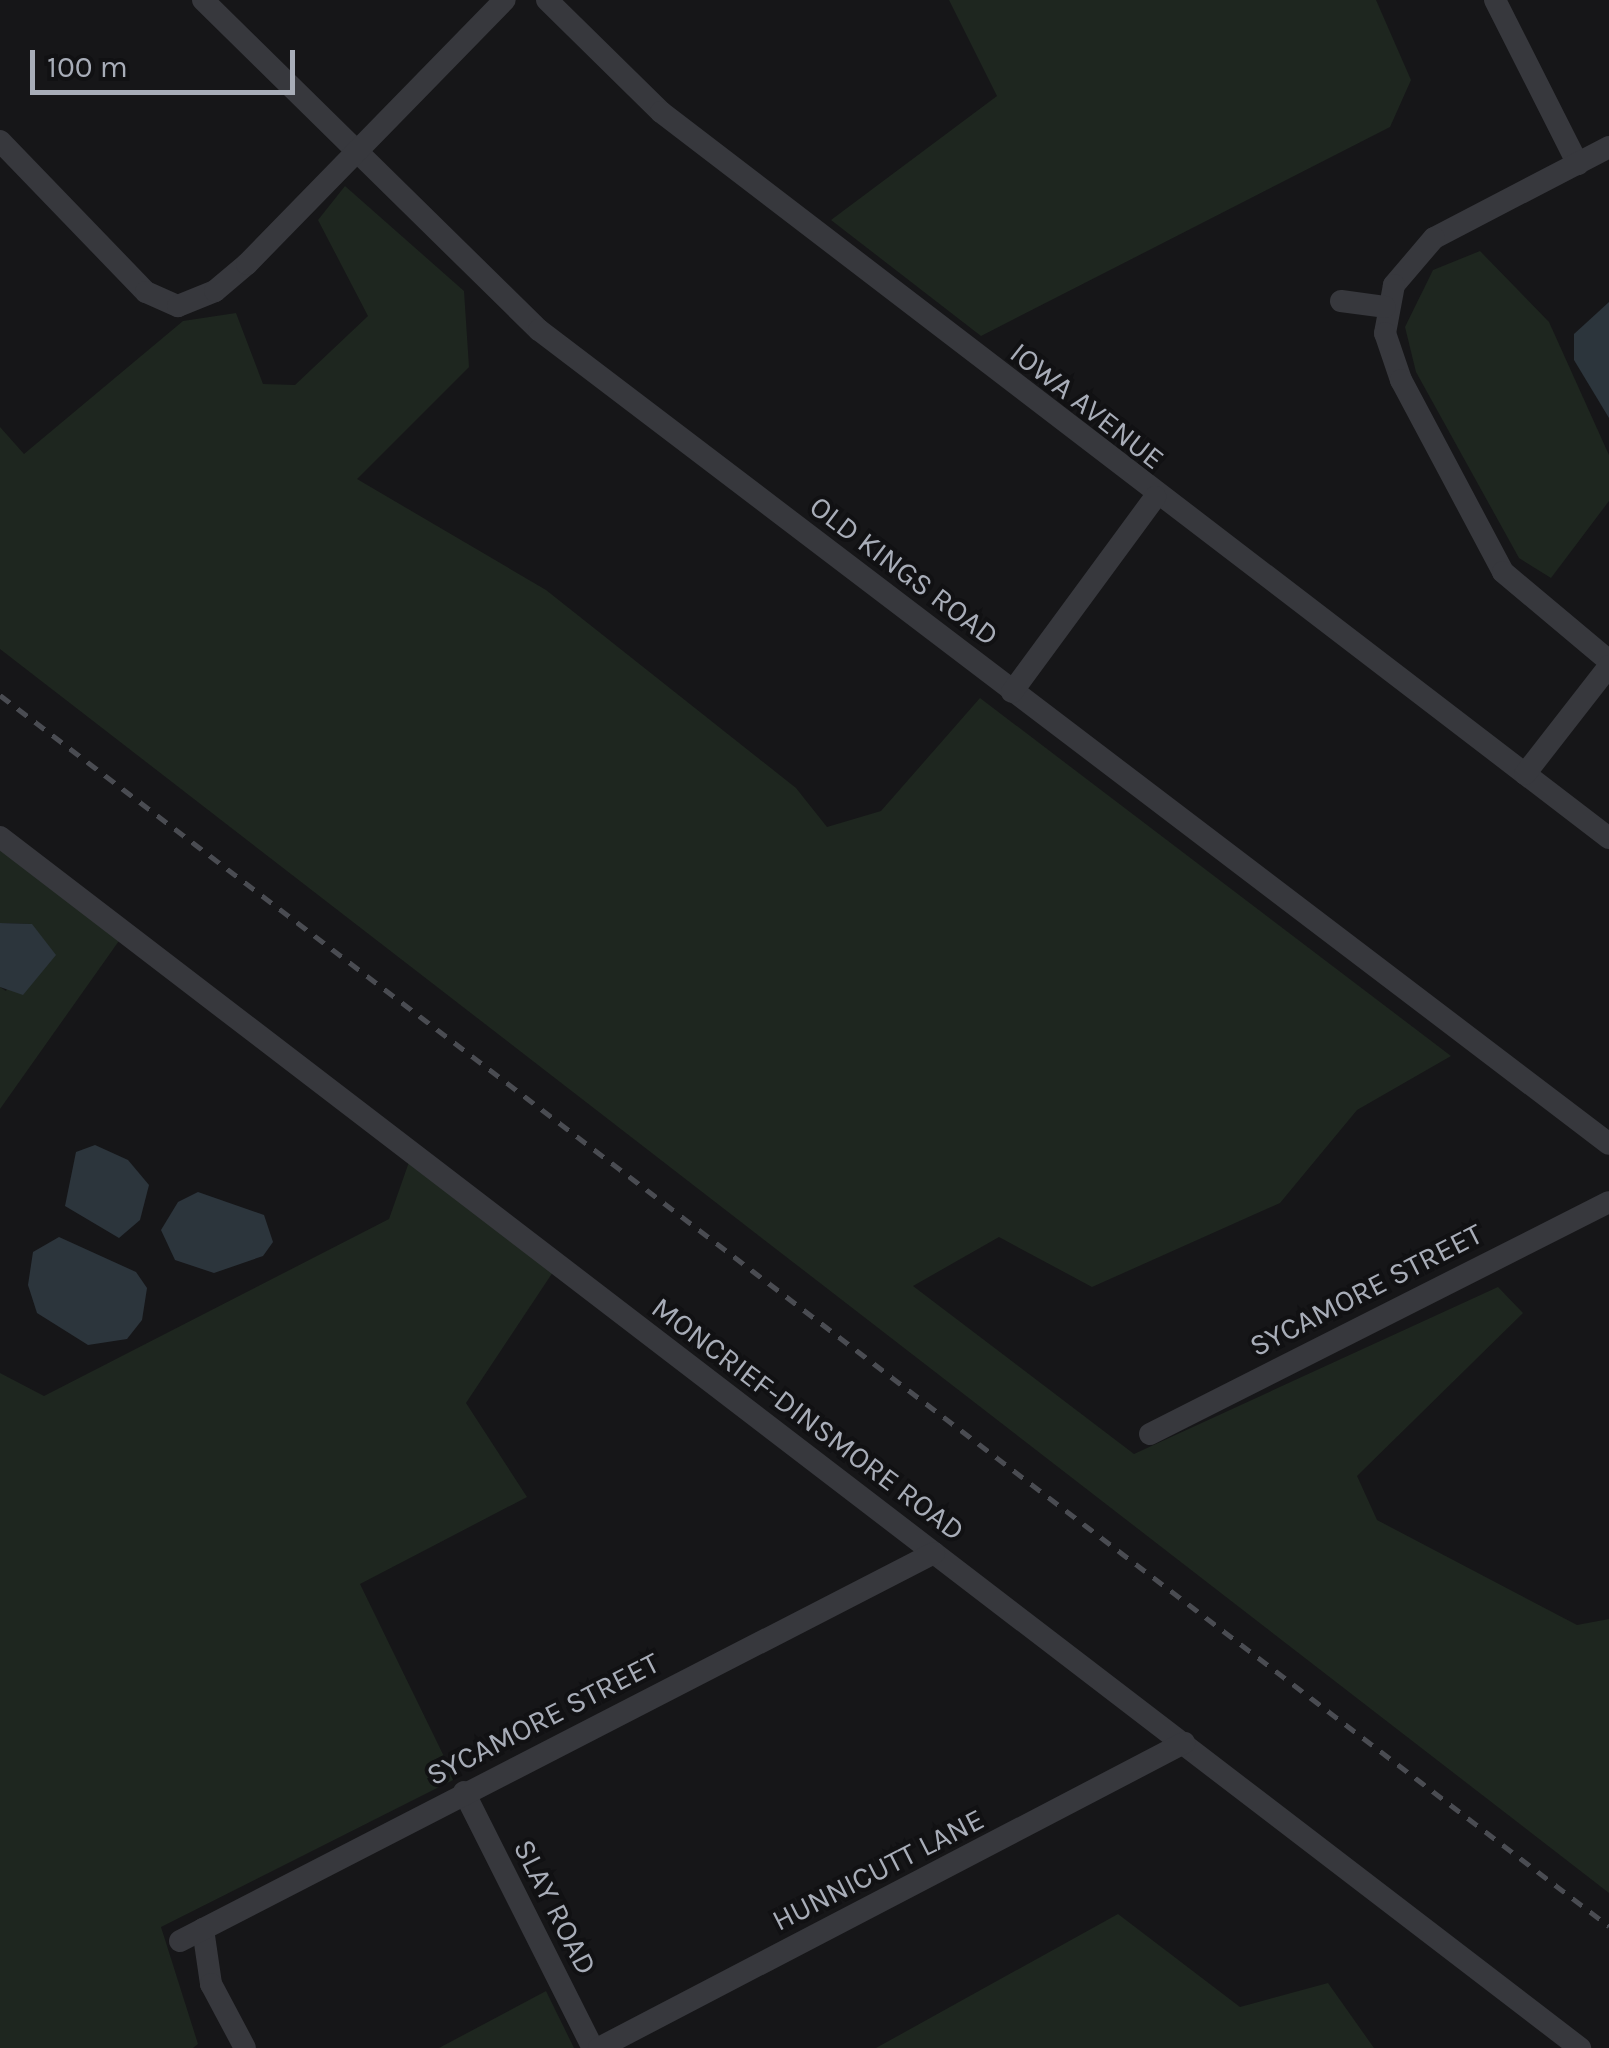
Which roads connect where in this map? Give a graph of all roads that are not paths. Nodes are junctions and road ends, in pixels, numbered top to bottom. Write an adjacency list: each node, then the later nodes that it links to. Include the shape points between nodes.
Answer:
1 (203, 0): 7 (street, OLD KINGS ROAD)
2 (504, 0): 7 (street)
3 (547, 0): 11 (street, IOWA AVENUE, via 661,112)
4 (1495, 0): 8 (street)
5 (0, 141): 7 (street, via 146,292 178,306 215,291 247,264)
6 (1609, 147): 8 (street)
7 (352, 152): 13 (street, OLD KINGS ROAD, via 539,330)
8 (1578, 164): 10 (street, via 1434,238 1408,262)
9 (1341, 300): 10 (street)
10 (1385, 307): 12 (street, via 1390,356 1482,542 1536,604)
11 (1155, 497): 13 (street); 14 (street, IOWA AVENUE)
12 (1609, 664): 14 (street)
13 (1012, 692): 17 (street, OLD KINGS ROAD)
14 (1525, 774): 16 (street, IOWA AVENUE)
15 (0, 838): 20 (street, MONCRIEF-DINSMORE ROAD)
16 (1609, 838)
17 (1609, 1144)
18 (1609, 1202): 19 (street, SYCAMORE STREET)
19 (1150, 1434)
20 (934, 1553): 21 (street, MONCRIEF-DINSMORE ROAD); 22 (street, SYCAMORE STREET)
21 (1184, 1743): 26 (street, HUNNICUTT LANE); 27 (street, MONCRIEF-DINSMORE ROAD)
22 (464, 1792): 23 (street, SYCAMORE STREET); 26 (street, SLAY ROAD)
23 (203, 1929): 24 (street, SYCAMORE STREET); 25 (street, via 211,1984)
24 (180, 1941)
25 (245, 2048)
26 (596, 2048)
27 (1580, 2048)

